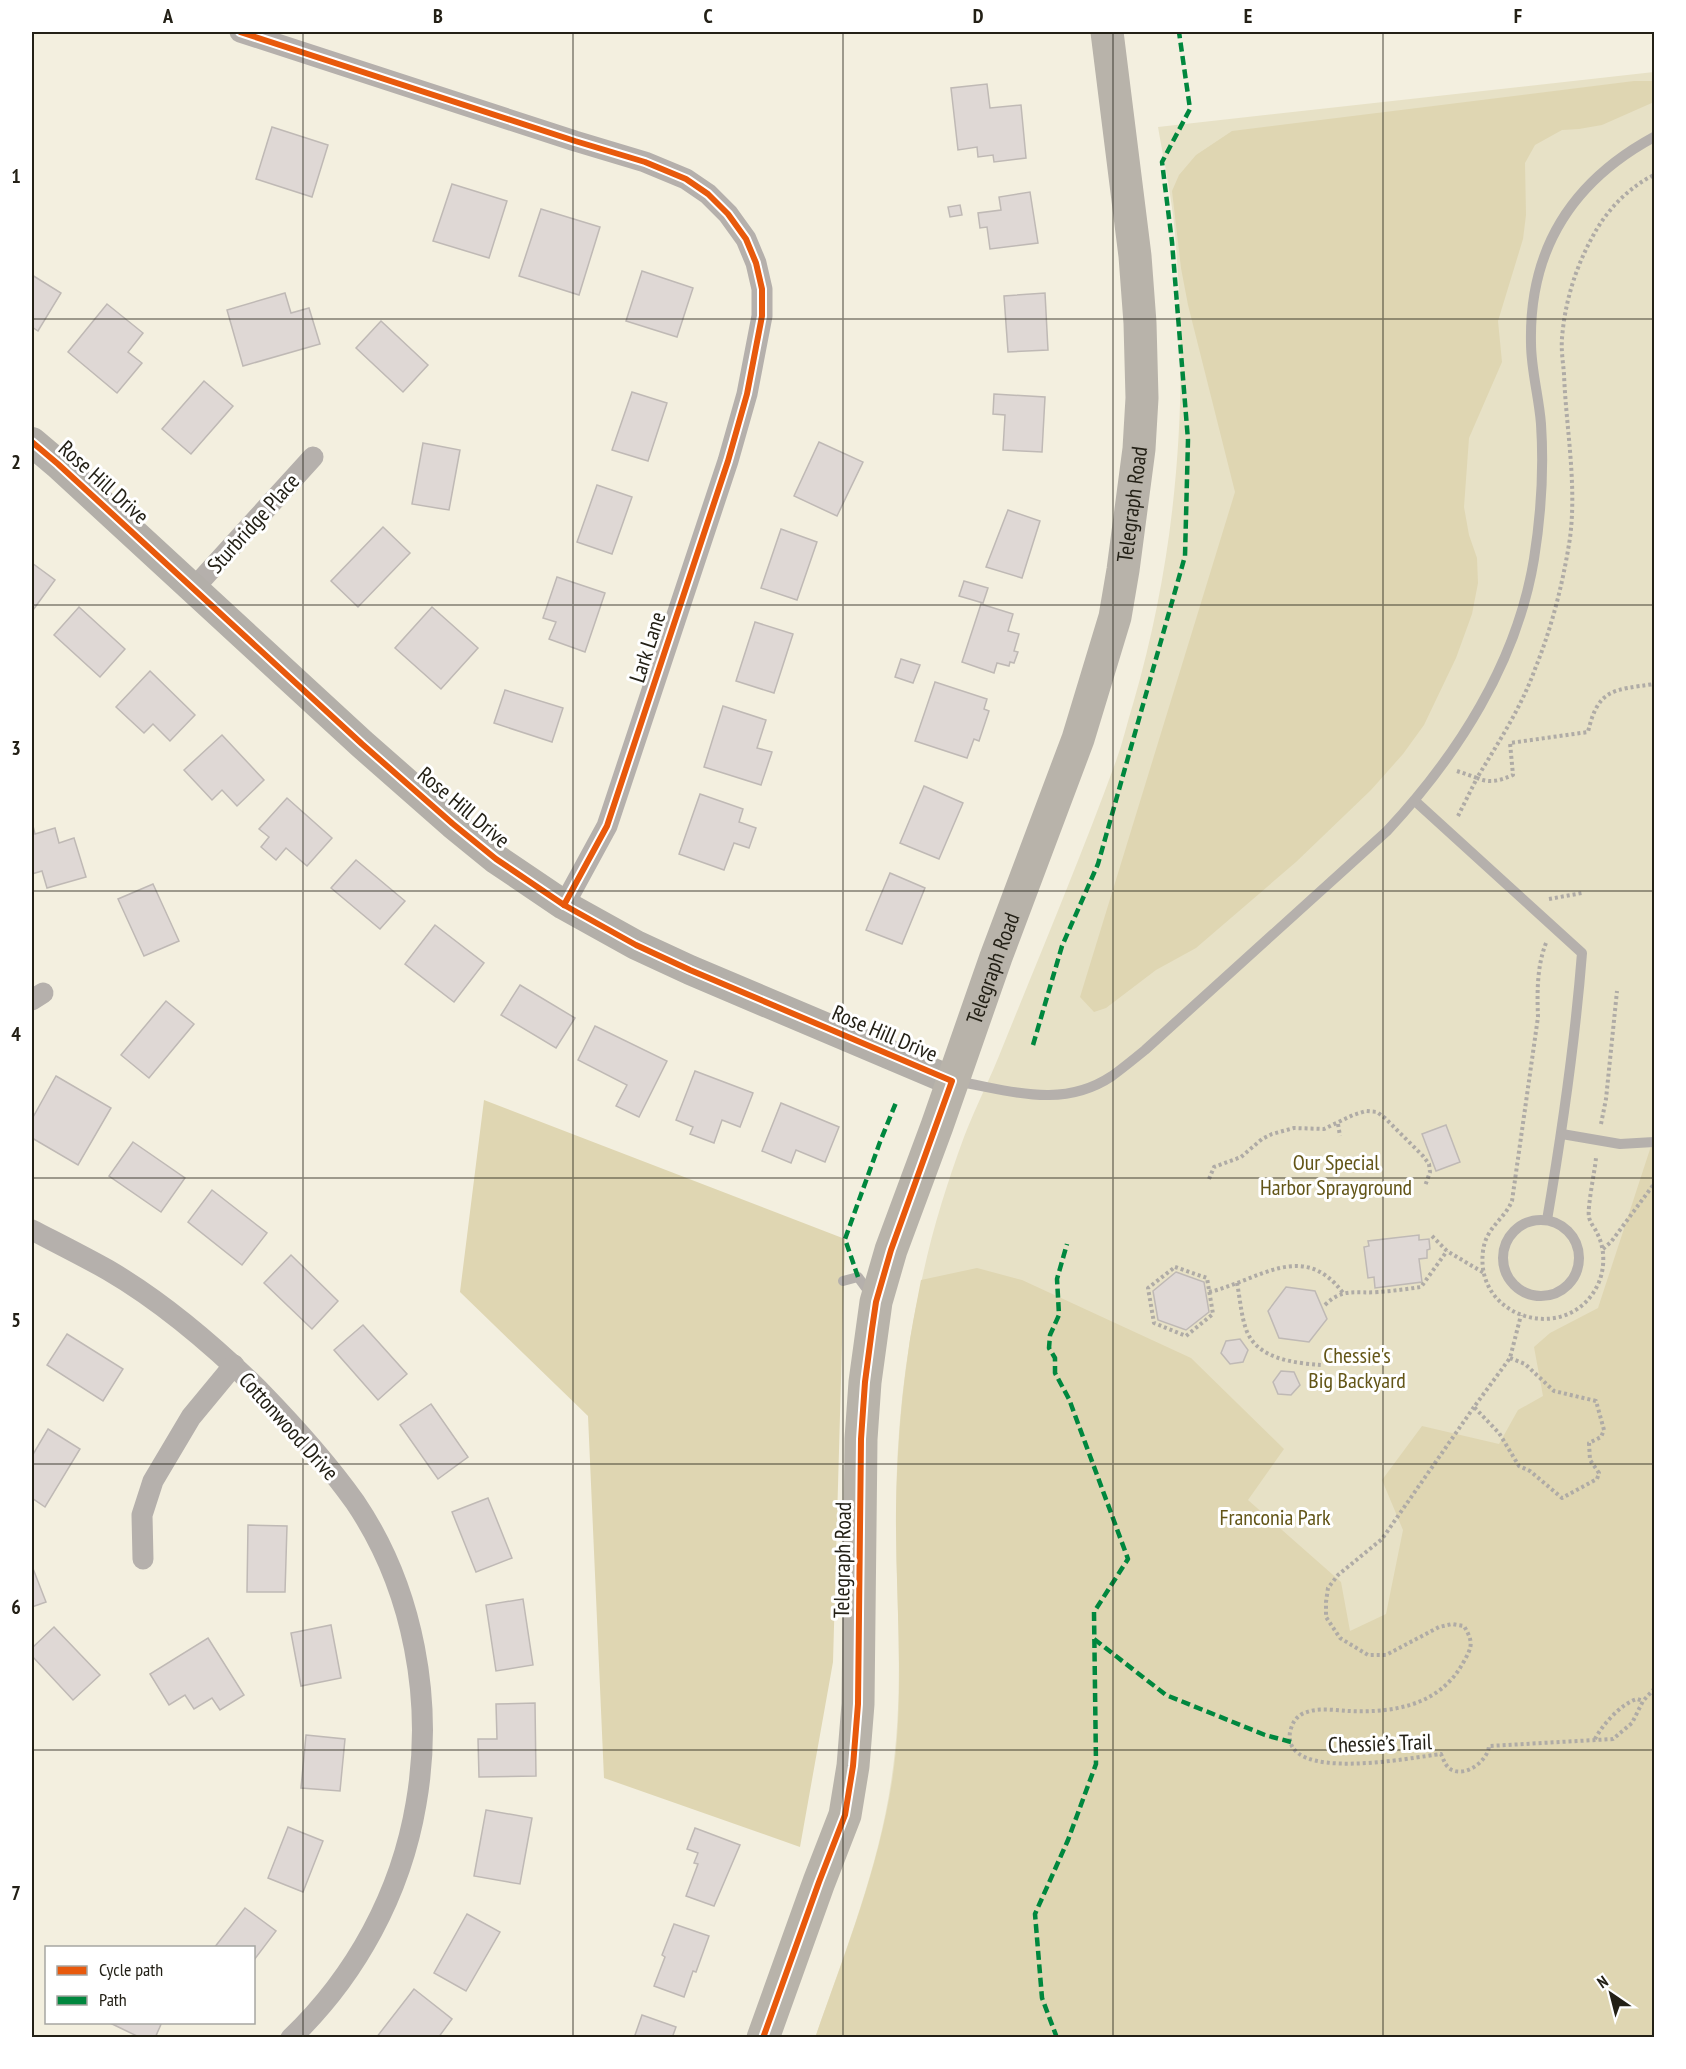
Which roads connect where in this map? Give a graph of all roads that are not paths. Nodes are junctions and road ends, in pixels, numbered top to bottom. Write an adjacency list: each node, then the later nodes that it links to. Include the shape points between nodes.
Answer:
1 (240, 32): 8 (street, Lark Lane, via 645,162 686,179 728,214 746,239 756,263 762,289 762,316 747,394 725,472 607,826)
2 (1107, 32): 9 (main road, Telegraph Road, via 1140,323 1139,449 1123,570 1115,616 1078,739)
3 (1654, 137): 7 (lane, via 1599,174 1566,213 1548,246 1532,308 1531,344 1543,472 1533,562 1501,667 1478,713)
4 (32, 442): 6 (street, Rose Hill Drive)
5 (313, 457): 6 (street, Sturbridge Place)
6 (194, 588): 8 (street, Rose Hill Drive, via 453,825)
7 (1415, 801): 9 (lane, via 1387,831 1111,1077 1088,1088 1055,1096); 10 (lane, via 1582,953)
8 (564, 904): 9 (street, Rose Hill Drive, via 690,970)
9 (952, 1081): 15 (main road, Telegraph Road)
10 (1562, 1134): 11 (lane, via 1620,1144); 12 (lane)
11 (1654, 1142)
12 (1547, 1220): 12 (lane, via 1520,1227 1504,1250 1508,1277 1529,1294 1557,1293 1576,1274 1580,1260 1571,1234)
13 (32, 1230): 16 (street, Cottonwood Drive, via 109,1271 164,1308)
14 (843, 1281): 15 (lane, via 858,1277)
15 (876, 1302): 19 (main road, Telegraph Road, via 861,1439 858,1704 853,1766 845,1815)
16 (234, 1365): 17 (street, via 191,1417 153,1481 142,1515); 18 (street, Cottonwood Drive, via 318,1453 356,1504 382,1552 404,1607 418,1664 423,1721 412,1830 398,1877 376,1925 348,1971)
17 (143, 1559)
18 (291, 2037)
19 (763, 2037)

